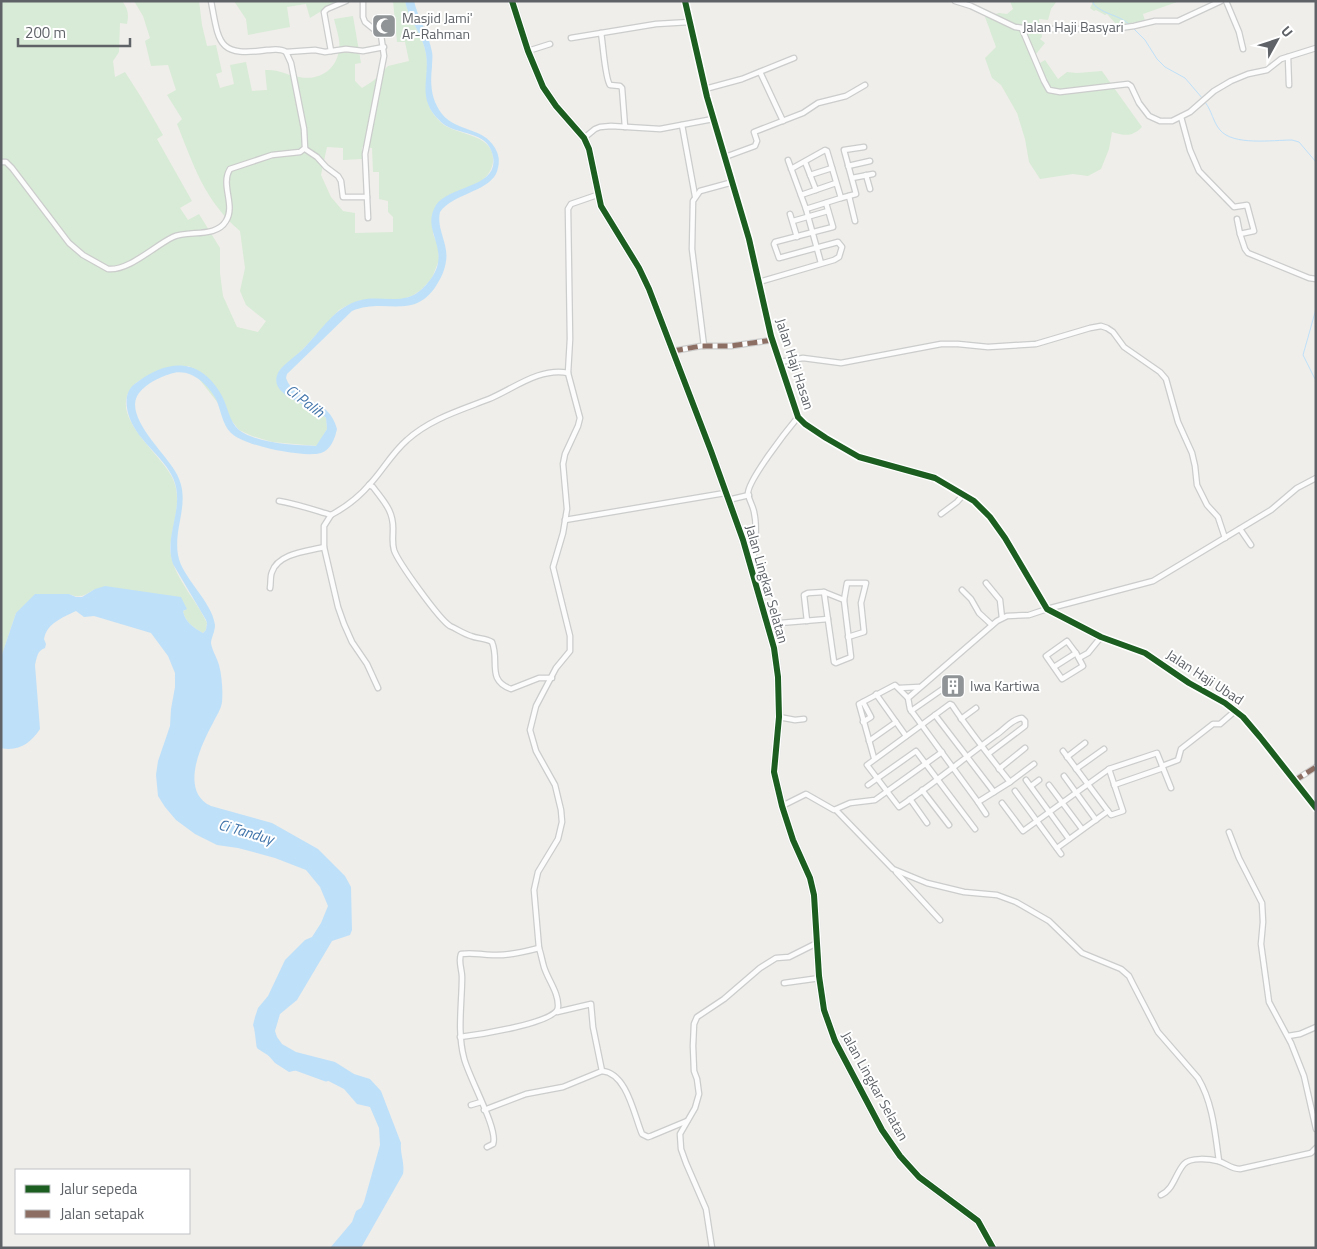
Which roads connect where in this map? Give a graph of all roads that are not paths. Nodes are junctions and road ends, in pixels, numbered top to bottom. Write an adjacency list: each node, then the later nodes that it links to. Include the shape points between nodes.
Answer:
1 (211, 1): 19 (street, via 218,35 230,49 242,53 280,49)
2 (346, 1): 16 (street, via 324,12)
3 (363, 1): 14 (street, via 363,19 380,34)
4 (512, 1): 18 (street, Jalan Lingkar Selatan)
5 (685, 1): 9 (street, Jalan Haji Hasan)
6 (955, 1): 10 (street, Jalan Haji Basyari)
7 (1221, 1): 10 (street, Jalan Haji Basyari, via 1183,19 1132,27)
8 (1226, 1): 17 (street)
9 (690, 22): 11 (street); 25 (street, Jalan Haji Hasan)
10 (1022, 29): 26 (street, via 1049,90 1056,92 1128,84 1151,118 1165,122)
11 (601, 33): 12 (street); 30 (street, via 607,81 622,88)
12 (571, 38)
13 (550, 44): 18 (street)
14 (384, 47): 16 (street, via 363,51); 54 (street, via 365,154)
15 (1316, 48): 20 (street)
16 (331, 50): 19 (street)
17 (1243, 50)
18 (528, 51): 31 (street, Jalan Lingkar Selatan, via 549,96)
19 (286, 52): 33 (street, via 304,129)
20 (1288, 57): 24 (street); 26 (street, via 1267,70 1231,81)
21 (794, 58): 22 (street)
22 (760, 72): 25 (street); 28 (street)
23 (865, 85): 28 (street, via 846,96 818,103)
24 (1289, 86)
25 (705, 89): 27 (street, Jalan Haji Hasan)
26 (1181, 117): 66 (street, via 1199,171 1234,207 1247,205 1254,230)
27 (714, 119): 29 (street); 34 (street, Jalan Haji Hasan)
28 (782, 121): 34 (street, via 754,132 755,146)
29 (682, 126): 30 (street, via 660,129); 52 (street)
30 (625, 127): 31 (street, via 600,127)
31 (584, 138): 50 (street, Jalan Lingkar Selatan, via 592,159)
32 (864, 147): 39 (street, via 844,150)
33 (305, 150): 37 (street, via 272,155 230,169 226,180 230,213 225,223 212,231 175,237 142,258 112,270 75,249 12,168); 54 (street, via 338,176 343,197)
34 (725, 156): 46 (street, Jalan Haji Hasan)
35 (788, 160): 41 (street)
36 (870, 161): 39 (street)
37 (1, 162)
38 (805, 162): 40 (street, via 825,150 829,152); 41 (street); 43 (street)
39 (848, 166): 45 (street)
40 (832, 168): 43 (street); 47 (street)
41 (791, 169): 51 (street)
42 (873, 174): 44 (street)
43 (810, 175): 49 (street)
44 (866, 175): 45 (street); 48 (street)
45 (852, 178): 53 (street, via 856,194)
46 (733, 182): 52 (street, via 700,191); 71 (street, Jalan Haji Hasan)
47 (836, 183): 49 (street); 55 (street)
48 (870, 189)
49 (816, 190): 51 (street)
50 (597, 195): 74 (street, Jalan Lingkar Selatan, via 606,216 639,268); 76 (street, via 571,204 568,209)
51 (801, 195): 57 (street)
52 (695, 196): 73 (street, via 692,249)
53 (849, 196): 55 (street); 64 (street)
54 (367, 197): 61 (street)
55 (841, 198): 56 (street)
56 (826, 203): 57 (street); 58 (street)
57 (806, 209): 60 (street)
58 (828, 211): 60 (street); 65 (street, via 832,227)
59 (790, 214): 63 (street)
60 (808, 217): 63 (street); 65 (street)
61 (368, 218)
62 (1237, 219): 66 (street)
63 (793, 221): 67 (street)
64 (855, 221)
65 (812, 233): 67 (street); 68 (street)
66 (1240, 234): 70 (street, via 1245,250 1253,256)
67 (797, 237): 68 (street, via 775,242 779,258)
68 (817, 248): 69 (street); 69 (street, via 836,241 842,247 838,257)
69 (821, 263): 71 (street)
70 (1316, 279)
71 (759, 282): 72 (street, Jalan Haji Hasan)
72 (772, 340): 73 (street); 75 (street, Jalan Haji Hasan)
73 (704, 346): 74 (street)
74 (672, 351): 82 (street, Jalan Lingkar Selatan)
75 (780, 362): 77 (street, Jalan Haji Hasan); 88 (street, via 803,358 841,364 941,344 988,347 1036,344 1090,328 1107,328 1124,347 1166,379 1178,422 1196,466 1197,485 1207,505 1218,517)
76 (568, 373): 79 (street, via 531,378 435,421 398,448); 86 (street, via 580,418 564,454)
77 (798, 417): 80 (street, Jalan Haji Hasan, via 804,424 859,457 935,478); 81 (street, via 751,483)
78 (1315, 480): 87 (street)
79 (369, 485): 85 (street, via 351,504); 107 (street, via 392,513 392,541 400,563 443,620 470,636 492,642 496,675 501,684 511,689 539,678)
80 (964, 494): 84 (street); 97 (street, Jalan Haji Hasan, via 974,500 1006,538)
81 (749, 495): 82 (street); 91 (street, via 756,526)
82 (727, 496): 86 (street); 91 (street, Jalan Lingkar Selatan)
83 (279, 501): 85 (street)
84 (941, 514)
85 (332, 515): 90 (street, via 324,526)
86 (565, 520): 107 (street, via 553,567 570,648)
87 (1240, 529): 88 (street); 89 (street)
88 (1225, 538): 97 (street, via 1154,581)
89 (1251, 546)
90 (324, 547): 93 (street, via 290,555 272,571); 110 (street, via 344,624)
91 (751, 569): 101 (street, Jalan Lingkar Selatan)
92 (986, 584): 98 (street, via 1000,600)
93 (270, 588)
94 (962, 590): 102 (street)
95 (824, 592): 96 (street); 99 (street); 100 (street, via 804,595)
96 (844, 600): 103 (street); 103 (street, via 847,583 866,583 861,603 864,632)
97 (1047, 609): 98 (street, via 1030,615); 104 (street, Jalan Haji Ubad)
98 (1002, 618): 102 (street)
99 (828, 619): 100 (street); 103 (street, via 835,663 851,657)
100 (807, 621): 101 (street)
101 (768, 624): 119 (street, Jalan Lingkar Selatan, via 778,677)
102 (992, 625): 109 (street)
103 (848, 637)
104 (1101, 638): 105 (street, via 1088,652); 117 (street, Jalan Haji Ubad, via 1144,653)
105 (1078, 655): 106 (street); 106 (street, via 1083,666 1062,679); 106 (street, via 1066,641 1047,655)
106 (1054, 667)
107 (552, 678): 188 (street, via 536,706 530,730 562,810 558,839 538,872 534,890)
108 (947, 686): 116 (street)
109 (919, 687): 111 (street); 113 (street)
110 (378, 688)
111 (899, 688): 112 (street, via 894,685); 113 (street)
112 (876, 694): 114 (street); 123 (street)
113 (908, 698): 116 (street)
114 (863, 702): 122 (street, via 858,705); 122 (street, via 871,717)
115 (976, 708): 121 (street)
116 (912, 711): 124 (street)
117 (1235, 711): 142 (street, via 1181,749 1178,760); 152 (street, Jalan Haji Ubad)
118 (936, 715): 121 (street, via 950,704); 124 (street); 136 (street)
119 (778, 717): 120 (street); 169 (street, Jalan Lingkar Selatan, via 774,772)
120 (804, 719)
121 (961, 719): 130 (street)
122 (863, 722): 127 (street)
123 (896, 722): 125 (street); 127 (street)
124 (922, 724): 125 (street); 134 (street)
125 (906, 736): 138 (street)
126 (994, 736): 129 (street); 129 (street, via 1016,719 1026,721 1025,726); 130 (street)
127 (869, 741): 138 (street)
128 (1085, 743): 137 (street)
129 (1001, 744): 135 (street)
130 (982, 746): 135 (street); 136 (street)
131 (1025, 748): 144 (street)
132 (1104, 749): 145 (street)
133 (1063, 751): 137 (street)
134 (942, 752): 139 (street); 141 (street)
135 (988, 754): 144 (street)
136 (967, 756): 141 (street); 163 (street)
137 (1067, 757): 145 (street)
138 (874, 758): 148 (street, via 867,764)
139 (926, 764): 148 (street, via 915,751); 149 (street); 162 (street)
140 (1034, 764): 153 (street)
141 (953, 767): 149 (street); 166 (street)
142 (1163, 767): 146 (street, via 1157,753); 158 (street); 159 (street)
143 (1316, 767): 152 (street)
144 (999, 769): 153 (street)
145 (1076, 769): 154 (street)
146 (1109, 769): 154 (street); 158 (street)
147 (1064, 776): 164 (street)
148 (877, 779): 155 (street); 162 (street)
149 (937, 779): 160 (street); 179 (street)
150 (1026, 780): 157 (street)
151 (1040, 780): 157 (street)
152 (1294, 781): 170 (street, Jalan Haji Ubad)
153 (1010, 782): 163 (street)
154 (1087, 784): 164 (street); 172 (street)
155 (868, 785)
156 (1049, 785): 167 (street)
157 (1031, 786): 173 (street)
158 (1114, 786): 172 (street, via 1123,811 1111,815)
159 (1171, 788)
160 (922, 790): 165 (street); 178 (street)
161 (1015, 791): 176 (street)
162 (887, 792): 165 (street, via 898,807); 171 (street, via 875,800 850,803)
163 (994, 792): 166 (street)
164 (1075, 792): 167 (street); 175 (street)
165 (910, 799): 177 (street)
166 (978, 802): 174 (street)
167 (1062, 802): 173 (street); 180 (street)
168 (1002, 803): 176 (street, via 1023,832)
169 (782, 806): 171 (street, via 806,794); 187 (street, Jalan Lingkar Selatan, via 810,878)
170 (1316, 808)
171 (836, 810): 185 (street)
172 (1108, 810): 175 (street)
173 (1049, 811): 176 (street); 182 (street)
174 (986, 814)
175 (1096, 820): 180 (street)
176 (1036, 821): 183 (street)
177 (927, 823)
178 (949, 825)
179 (975, 829)
180 (1082, 829): 182 (street)
181 (1229, 832): 193 (street, via 1238,858 1262,903 1261,944 1269,1002)
182 (1070, 839): 183 (street)
183 (1057, 848): 184 (street)
184 (1061, 854)
185 (893, 869): 186 (street); 203 (street, via 927,883 964,892 997,895 1016,902 1049,921 1082,953 1114,966 1128,976 1158,1032 1203,1087 1211,1110)
186 (940, 920)
187 (817, 943): 189 (street, Jalan Lingkar Selatan); 199 (street, via 789,957 776,958 697,1017 693,1046 699,1094)
188 (539, 948): 191 (street, via 557,1000); 194 (street, via 509,954 462,954)
189 (820, 978): 190 (street); 206 (street, Jalan Lingkar Selatan, via 824,1010 836,1046 882,1130 919,1177 978,1220)
190 (784, 983)
191 (557, 1012): 194 (street, via 543,1020); 195 (street, via 591,1004 592,1027)
192 (1316, 1027): 193 (street)
193 (1288, 1036): 200 (street, via 1304,1076)
194 (460, 1037): 196 (street, via 465,1064)
195 (602, 1071): 198 (street, via 563,1087 526,1094); 199 (street, via 620,1081 645,1136)
196 (481, 1102): 197 (street); 198 (street)
197 (471, 1105)
198 (484, 1110): 201 (street, via 494,1135 492,1144)
199 (687, 1122): 205 (street, via 680,1134 681,1149 706,1209)
200 (1316, 1129)
201 (487, 1147)
202 (1316, 1149): 203 (street, via 1311,1153 1240,1169 1230,1168)
203 (1219, 1161): 204 (street, via 1186,1161 1170,1188)
204 (1161, 1195)
205 (712, 1248)
206 (993, 1248)

